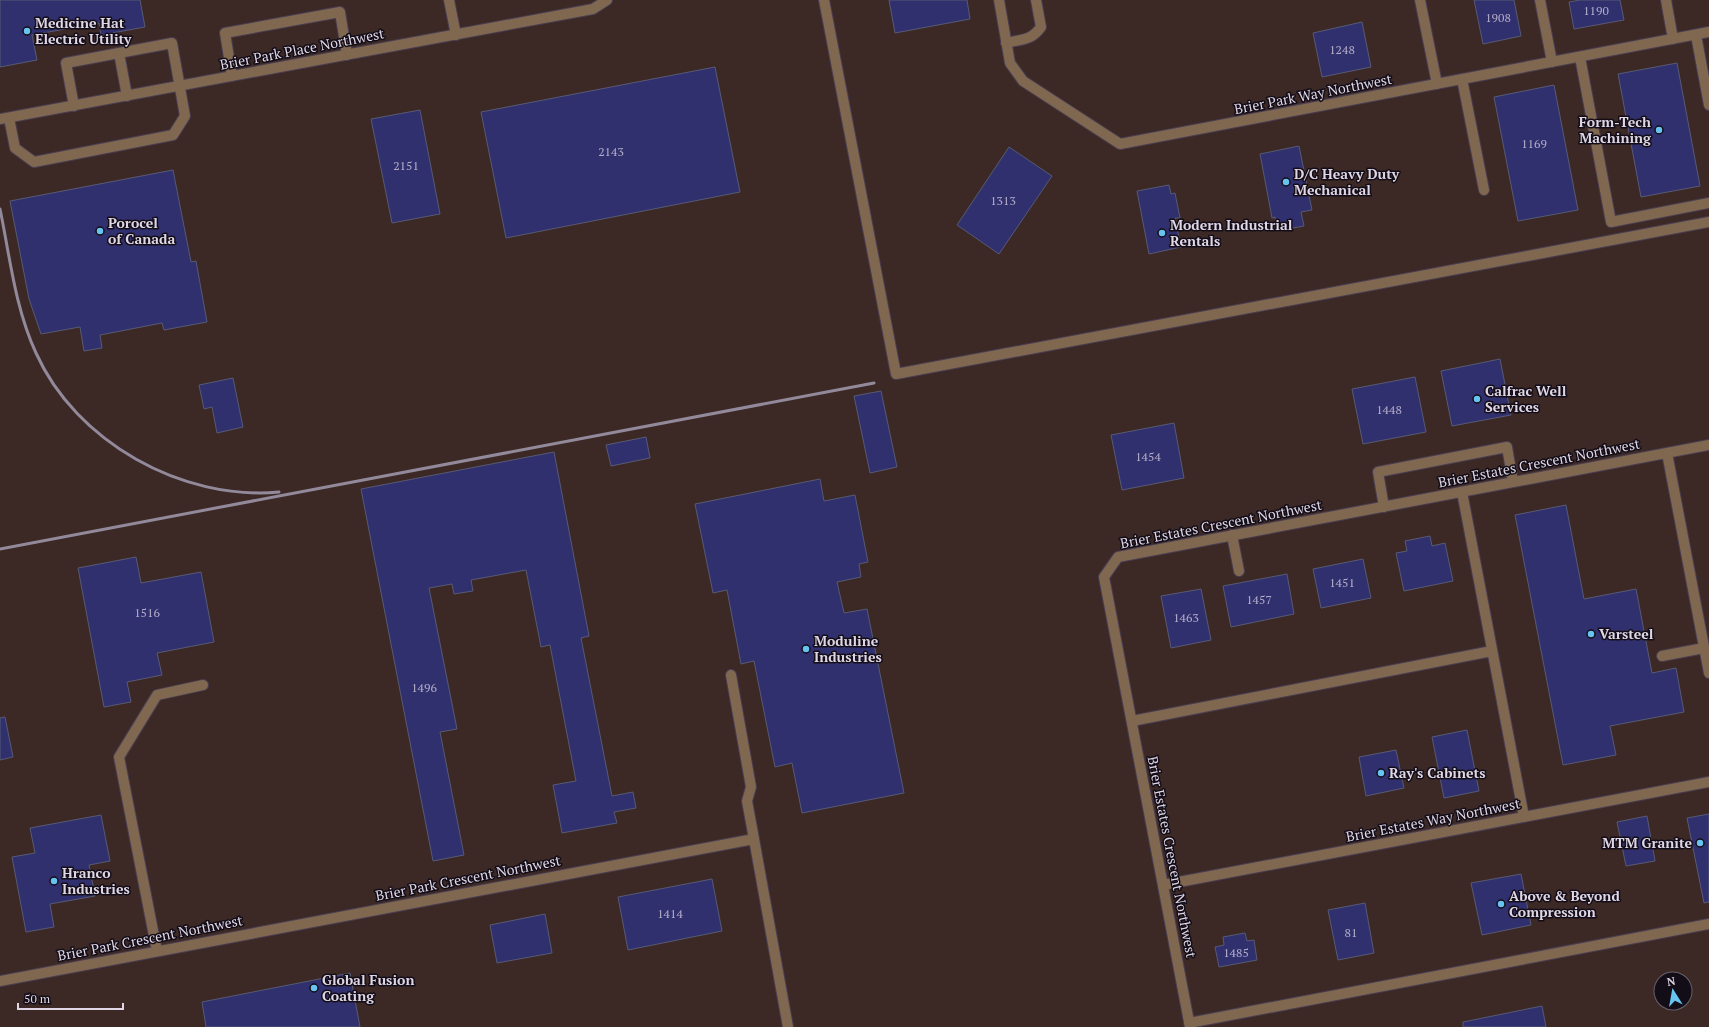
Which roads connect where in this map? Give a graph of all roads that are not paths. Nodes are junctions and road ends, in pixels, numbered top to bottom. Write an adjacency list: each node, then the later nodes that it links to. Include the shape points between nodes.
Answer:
1 (449, 0): 10 (street)
2 (607, 0): 10 (street, Brier Park Place Northwest, via 593,9)
3 (824, 0): 28 (street, via 896,374)
4 (998, 0): 13 (street, Brier Park Way Northwest)
5 (1036, 0): 13 (street, via 1041,27 1035,35 1027,39)
6 (1420, 0): 20 (street)
7 (1540, 0): 17 (street)
8 (1666, 0): 12 (street)
9 (1709, 32): 11 (street, Brier Park Way Northwest)
10 (456, 35): 15 (street, Brier Park Place Northwest)
11 (1696, 35): 12 (street, Brier Park Way Northwest); 23 (street)
12 (1673, 39): 16 (street, Brier Park Way Northwest)
13 (1006, 42): 20 (street, Brier Park Way Northwest, via 1010,63 1023,81 1120,144)
14 (119, 53): 21 (street, via 172,43); 22 (street); 24 (street, via 66,63)
15 (347, 55): 18 (street, Brier Park Place Northwest); 18 (street, via 340,12 225,33)
16 (1580, 57): 17 (street, Brier Park Way Northwest); 27 (street, via 1611,222)
17 (1552, 62): 19 (street, Brier Park Way Northwest)
18 (232, 76): 21 (street, Brier Park Place Northwest)
19 (1462, 79): 20 (street, Brier Park Way Northwest); 26 (street)
20 (1436, 84)
21 (180, 86): 22 (street, Brier Park Place Northwest); 25 (street, via 185,116 173,135 34,162 15,148)
22 (127, 96): 24 (street, Brier Park Place Northwest)
23 (1709, 105)
24 (74, 106): 25 (street, Brier Park Place Northwest)
25 (4, 119)
26 (1484, 190)
27 (1709, 203)
28 (1709, 222)
29 (1709, 445): 30 (street, Brier Estates Crescent Northwest)
30 (1667, 453): 31 (street, Brier Estates Crescent Northwest); 36 (street)
31 (1513, 482): 32 (street, Brier Estates Crescent Northwest); 33 (street, via 1507,447 1378,472)
32 (1462, 492): 33 (street, Brier Estates Crescent Northwest); 37 (street)
33 (1384, 506): 34 (street, Brier Estates Crescent Northwest)
34 (1232, 535): 35 (street); 42 (street, Brier Estates Crescent Northwest, via 1118,557 1104,577)
35 (1239, 571)
36 (1704, 648): 38 (street); 39 (street)
37 (1492, 651): 42 (street); 44 (street)
38 (1662, 656)
39 (1709, 674)
40 (731, 675): 45 (street, via 751,787 747,801)
41 (203, 685): 48 (street, via 157,695 119,757)
42 (1132, 720): 46 (street, Brier Estates Crescent Northwest)
43 (1709, 782): 44 (street, Brier Estates Way Northwest)
44 (1524, 817): 46 (street, Brier Estates Way Northwest)
45 (754, 839): 48 (street, Brier Park Crescent Northwest); 51 (street)
46 (1163, 885): 50 (street, Brier Estates Crescent Northwest)
47 (1709, 924): 50 (street)
48 (157, 951): 49 (street, Brier Park Crescent Northwest)
49 (0, 981)
50 (1189, 1025)
51 (788, 1027)

